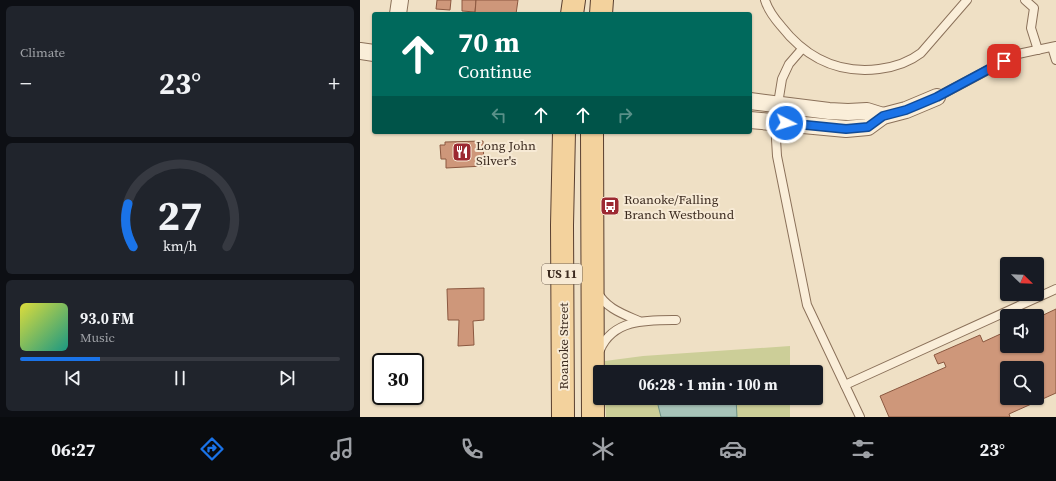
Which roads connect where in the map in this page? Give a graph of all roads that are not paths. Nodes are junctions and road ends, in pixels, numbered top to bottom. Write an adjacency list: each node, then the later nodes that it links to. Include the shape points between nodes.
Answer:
1 (400, 0): 9 (street)
2 (574, 0): 10 (main road)
3 (602, 0): 11 (main road)
4 (765, 0): 13 (lane, via 774,17)
5 (967, 0): 13 (lane, via 921,53 902,65 874,70 842,68)
6 (1025, 0): 8 (lane)
7 (1039, 0): 8 (lane)
8 (1034, 8): 14 (lane, via 1031,28)
9 (398, 12)
10 (572, 12)
11 (601, 12)
12 (1054, 47): 14 (lane); 17 (lane)
13 (802, 49): 20 (lane, via 789,64 782,79)
14 (1038, 50): 18 (lane, via 1018,54)
15 (360, 51): 16 (street)
16 (372, 53)
17 (1056, 60)
18 (937, 97): 21 (street)
19 (752, 101): 20 (street)
20 (777, 104): 21 (street, via 829,111 867,110); 23 (lane)
21 (883, 116): 23 (street, via 868,127 846,129)
22 (752, 120): 23 (street)
23 (775, 122): 31 (lane, via 777,156 807,305)
24 (564, 134): 32 (main road, Roanoke Street / US 11)
25 (592, 134): 26 (main road, US 11)
26 (592, 276): 29 (lane, via 598,294 608,306); 30 (main road, US 11)
27 (1056, 289): 31 (lane)
28 (676, 320): 29 (lane)
29 (639, 321): 30 (lane, via 612,333 604,340)
30 (592, 378): 33 (main road, US 11)
31 (845, 385): 34 (lane)
32 (563, 417)
33 (593, 417)
34 (860, 417)

